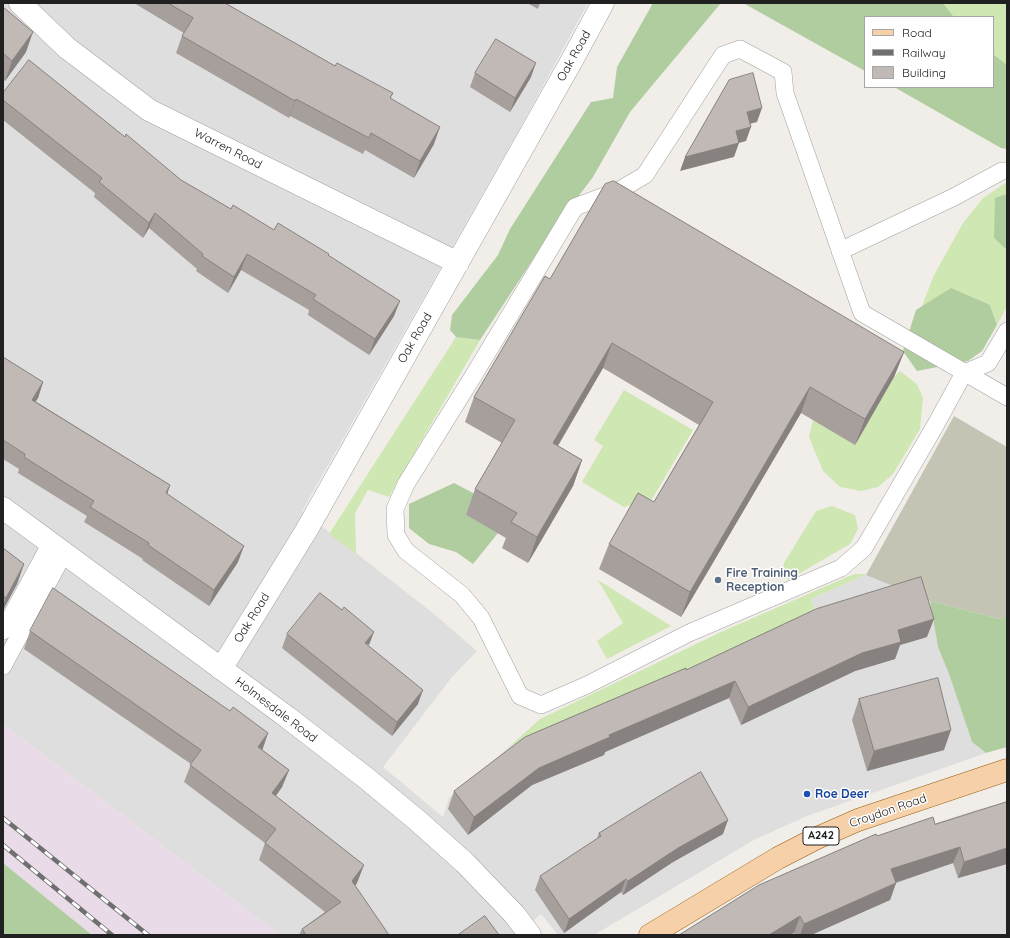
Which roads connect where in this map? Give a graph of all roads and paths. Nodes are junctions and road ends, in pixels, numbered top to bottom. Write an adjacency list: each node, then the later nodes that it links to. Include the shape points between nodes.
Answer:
1 (20, 3): 5 (street, Warren Road, via 67,48 149,110)
2 (603, 3): 5 (street, Oak Road)
3 (1007, 171): 4 (lane, via 1002,171 954,197)
4 (840, 251): 7 (lane, via 862,313); 7 (lane, via 785,94 782,72 740,49 723,55 645,175 618,191 575,207 406,484 395,509 396,535 406,552 462,595 481,618 520,696 541,705 587,685 689,633 841,568 864,548)
5 (458, 263): 13 (street, Oak Road, via 306,531)
6 (1007, 331): 7 (lane, via 988,363)
7 (964, 373): 8 (lane)
8 (1007, 397)
9 (3, 508): 10 (street, Holmesdale Road)
10 (58, 548): 11 (lane); 12 (lane); 13 (street, Holmesdale Road)
11 (3, 631)
12 (3, 666)
13 (221, 669): 15 (street, Holmesdale Road, via 360,773 418,821 465,863 514,914)
14 (1007, 770): 16 (main road, Croydon Road / A242, via 858,820 817,838 778,858)
15 (530, 935)
16 (650, 935)

